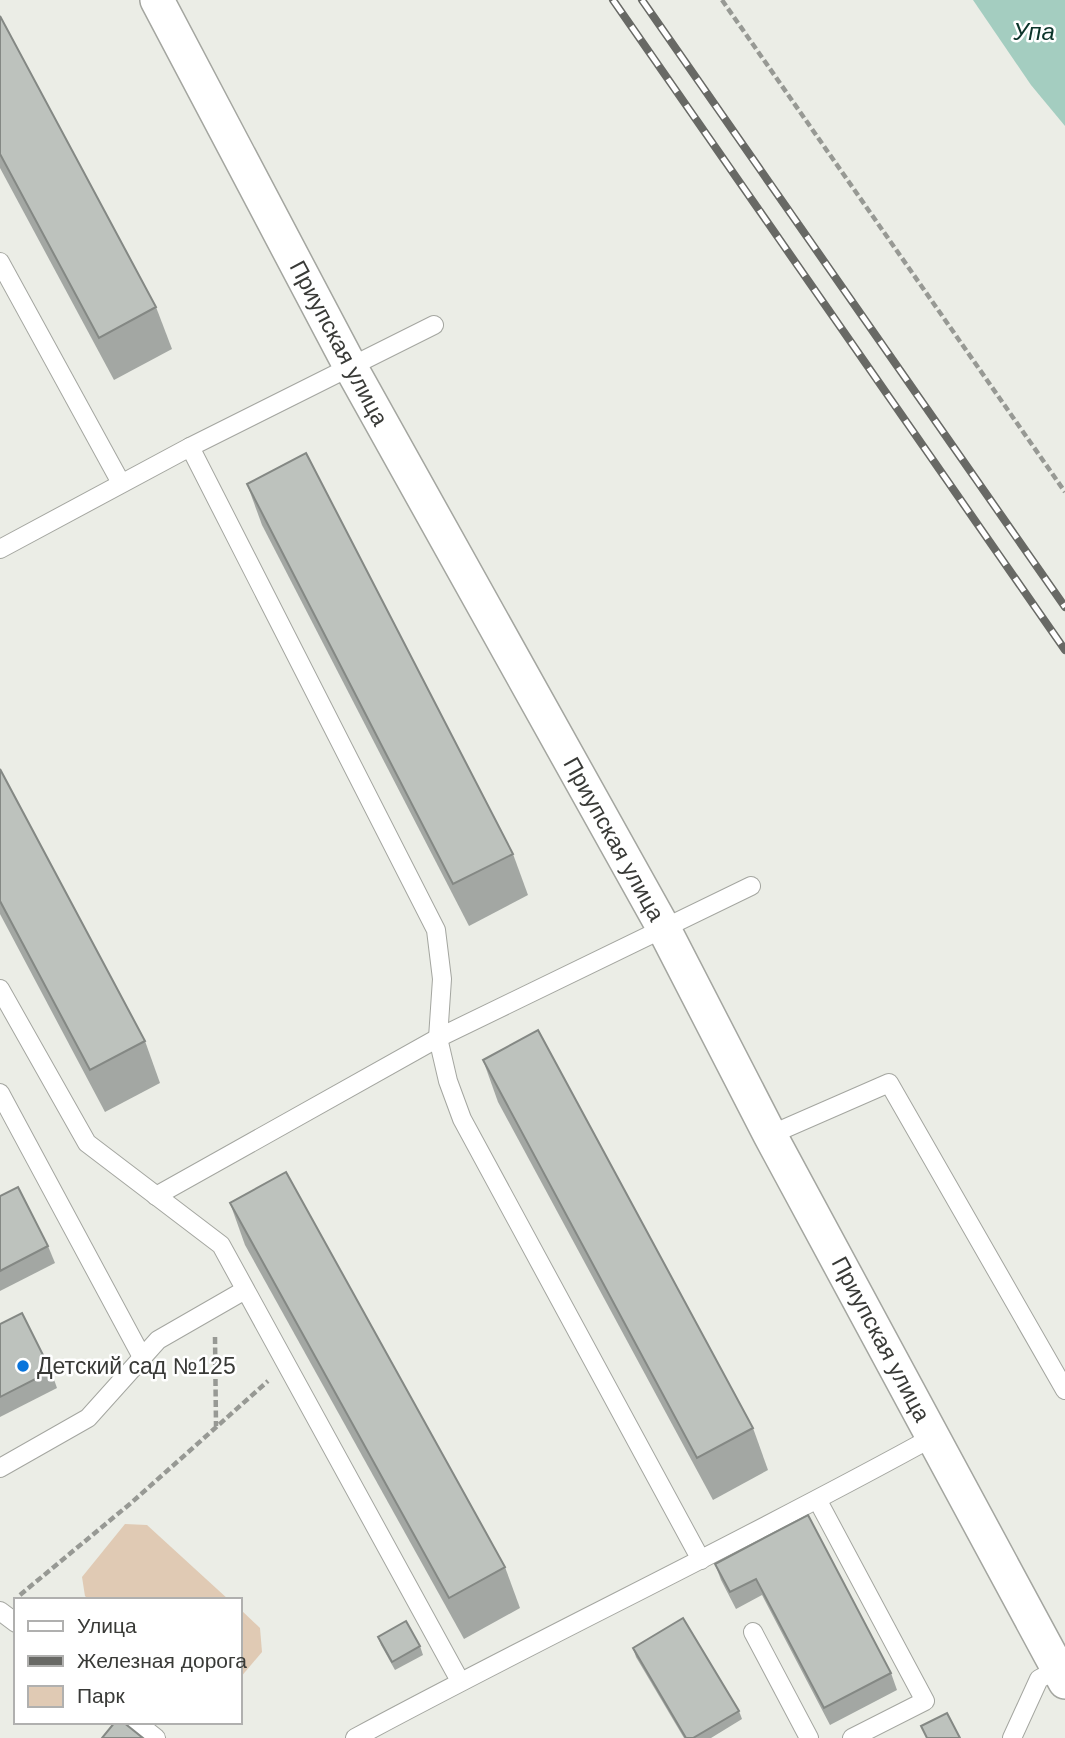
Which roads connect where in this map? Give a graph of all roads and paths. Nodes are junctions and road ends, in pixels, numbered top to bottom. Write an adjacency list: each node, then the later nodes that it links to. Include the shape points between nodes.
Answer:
1 (157, 0): 5 (street, Приупская улица)
2 (722, 0): 8 (path)
3 (0, 262): 7 (lane)
4 (434, 325): 5 (lane)
5 (350, 366): 6 (lane); 11 (street, Приупская улица)
6 (190, 447): 7 (lane); 13 (lane, via 436,930 442,979)
7 (121, 483): 9 (lane)
8 (1065, 492)
9 (0, 549)
10 (751, 886): 11 (lane)
11 (664, 929): 13 (lane); 15 (street, Приупская улица)
12 (0, 989): 16 (lane, via 87,1143)
13 (438, 1038): 16 (lane); 26 (lane, via 462,1119)
14 (0, 1093): 19 (lane)
15 (770, 1135): 21 (lane, via 890,1083); 23 (street, Приупская улица)
16 (156, 1196): 17 (lane, via 221,1244)
17 (246, 1290): 18 (lane); 20 (lane)
18 (215, 1308): 19 (lane, via 158,1340); 22 (path)
19 (142, 1357): 24 (lane, via 88,1418)
20 (287, 1363): 22 (path); 32 (lane)
21 (1065, 1390)
22 (216, 1427): 27 (path)
23 (933, 1437): 25 (lane); 31 (street, Приупская улица)
24 (0, 1468)
25 (818, 1501): 26 (lane); 37 (lane, via 925,1701)
26 (701, 1560): 32 (lane)
27 (16, 1598)
28 (14, 1599): 29 (path)
29 (0, 1611)
30 (753, 1632): 36 (lane)
31 (1062, 1675): 38 (lane, via 1039,1679)
32 (460, 1681): 35 (lane)
33 (138, 1724): 34 (lane)
34 (156, 1738)
35 (355, 1738)
36 (808, 1738)
37 (852, 1738)
38 (1012, 1738)

